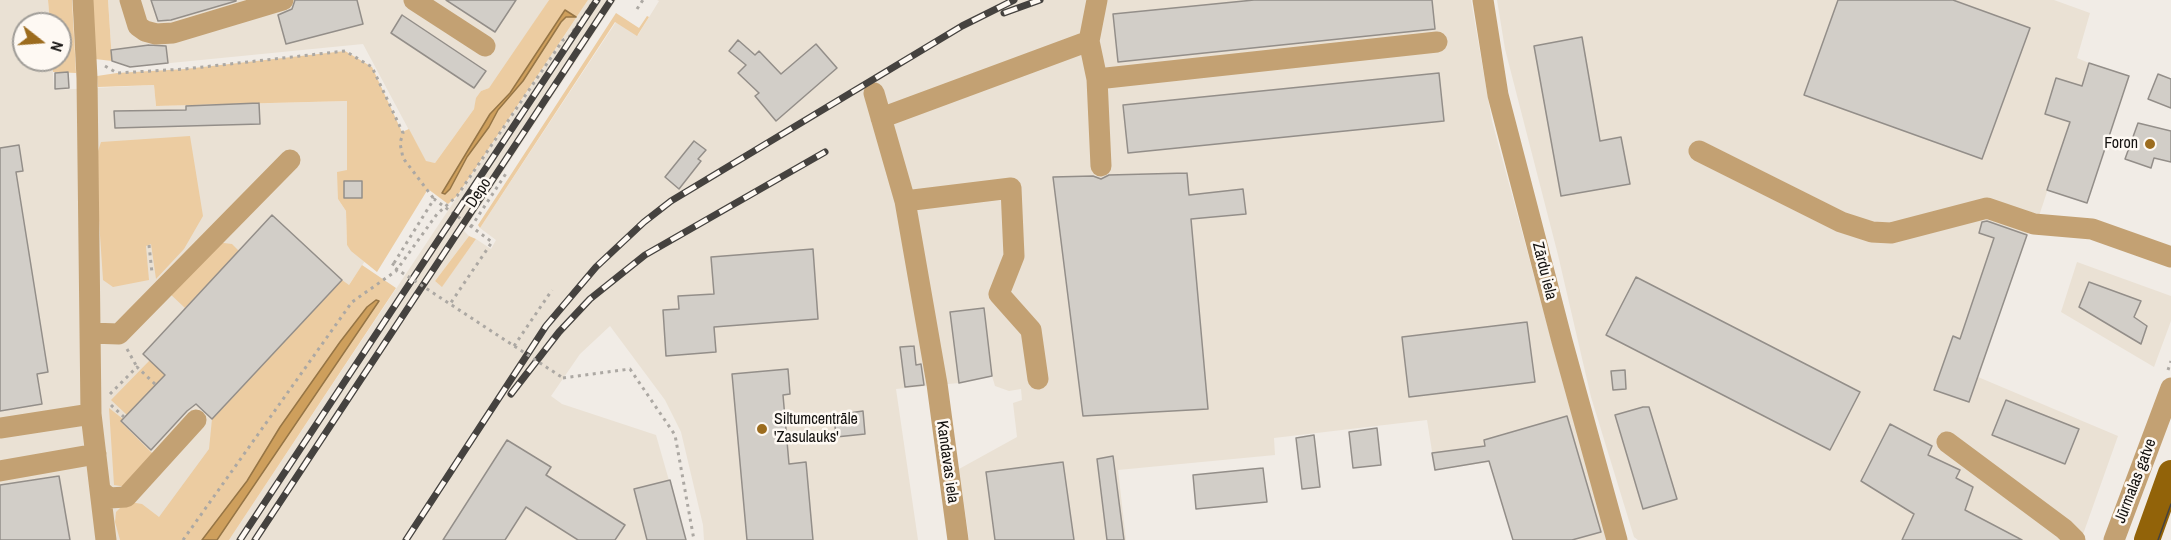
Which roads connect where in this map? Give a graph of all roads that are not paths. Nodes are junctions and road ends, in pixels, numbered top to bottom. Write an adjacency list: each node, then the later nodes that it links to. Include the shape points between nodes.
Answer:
1 (83, 0): 18 (street)
2 (130, 0): 3 (street, via 138,26 164,34)
3 (283, 0)
4 (414, 0): 9 (street)
5 (1097, 0): 7 (street)
6 (1483, 0): 31 (street, Zārdu iela, via 1498,95)
7 (1089, 41): 10 (street); 12 (street)
8 (1437, 42): 10 (street)
9 (486, 46)
10 (1097, 79): 15 (street)
11 (874, 93): 12 (street, Kandavas iela)
12 (881, 118): 16 (street, Kandavas iela)
13 (1699, 151): 17 (street, via 1832,218 1872,232 1891,232 1987,208 2034,224 2092,229)
14 (290, 160): 18 (street, via 119,334)
15 (1101, 166)
16 (905, 201): 19 (street, via 1011,188 1014,256 999,294 1031,330); 30 (street, Kandavas iela, via 937,384)
17 (2171, 257)
18 (90, 333): 21 (street)
19 (1038, 379)
20 (2171, 388): 33 (street, Jūrmalas gatve)
21 (91, 414): 23 (street); 25 (street)
22 (196, 420): 28 (street, via 126,497 109,498)
23 (0, 428)
24 (1947, 442): 32 (street)
25 (96, 454): 26 (street); 28 (street)
26 (0, 471)
27 (2171, 473): 34 (main road, Jūrmalas gatve)
28 (99, 489): 29 (street)
29 (106, 540)
30 (958, 540)
31 (1617, 540)
32 (2075, 540)
33 (2114, 540)
34 (2147, 540)

